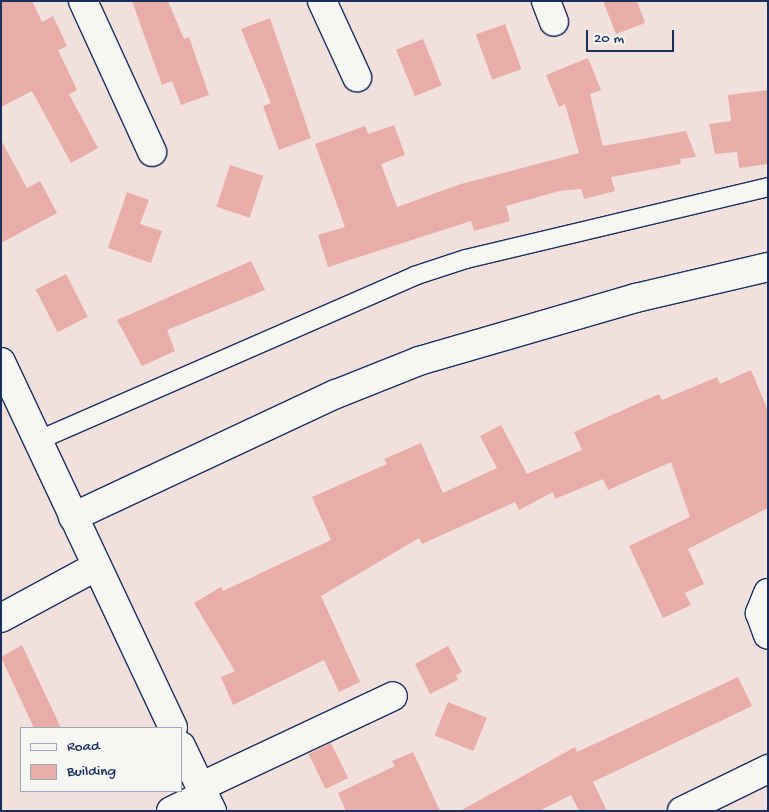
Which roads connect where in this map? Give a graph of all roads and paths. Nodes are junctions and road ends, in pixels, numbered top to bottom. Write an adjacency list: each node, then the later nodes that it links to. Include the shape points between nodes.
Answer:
1 (83, 1): 4 (street)
2 (322, 1): 3 (street)
3 (357, 77)
4 (152, 152)
5 (768, 187): 8 (lane, via 466,259 414,276)
6 (768, 267): 9 (street, via 617,303 419,361 336,394)
7 (1, 362): 8 (street)
8 (37, 441): 9 (street)
9 (73, 517): 10 (street)
10 (97, 566): 12 (street); 15 (street)
11 (768, 593): 13 (street, via 760,613)
12 (1, 618)
13 (768, 635)
14 (393, 696): 18 (street)
15 (173, 727)
16 (182, 748): 18 (street)
17 (768, 769): 20 (street)
18 (205, 798): 19 (street)
19 (171, 811)
20 (682, 811)

